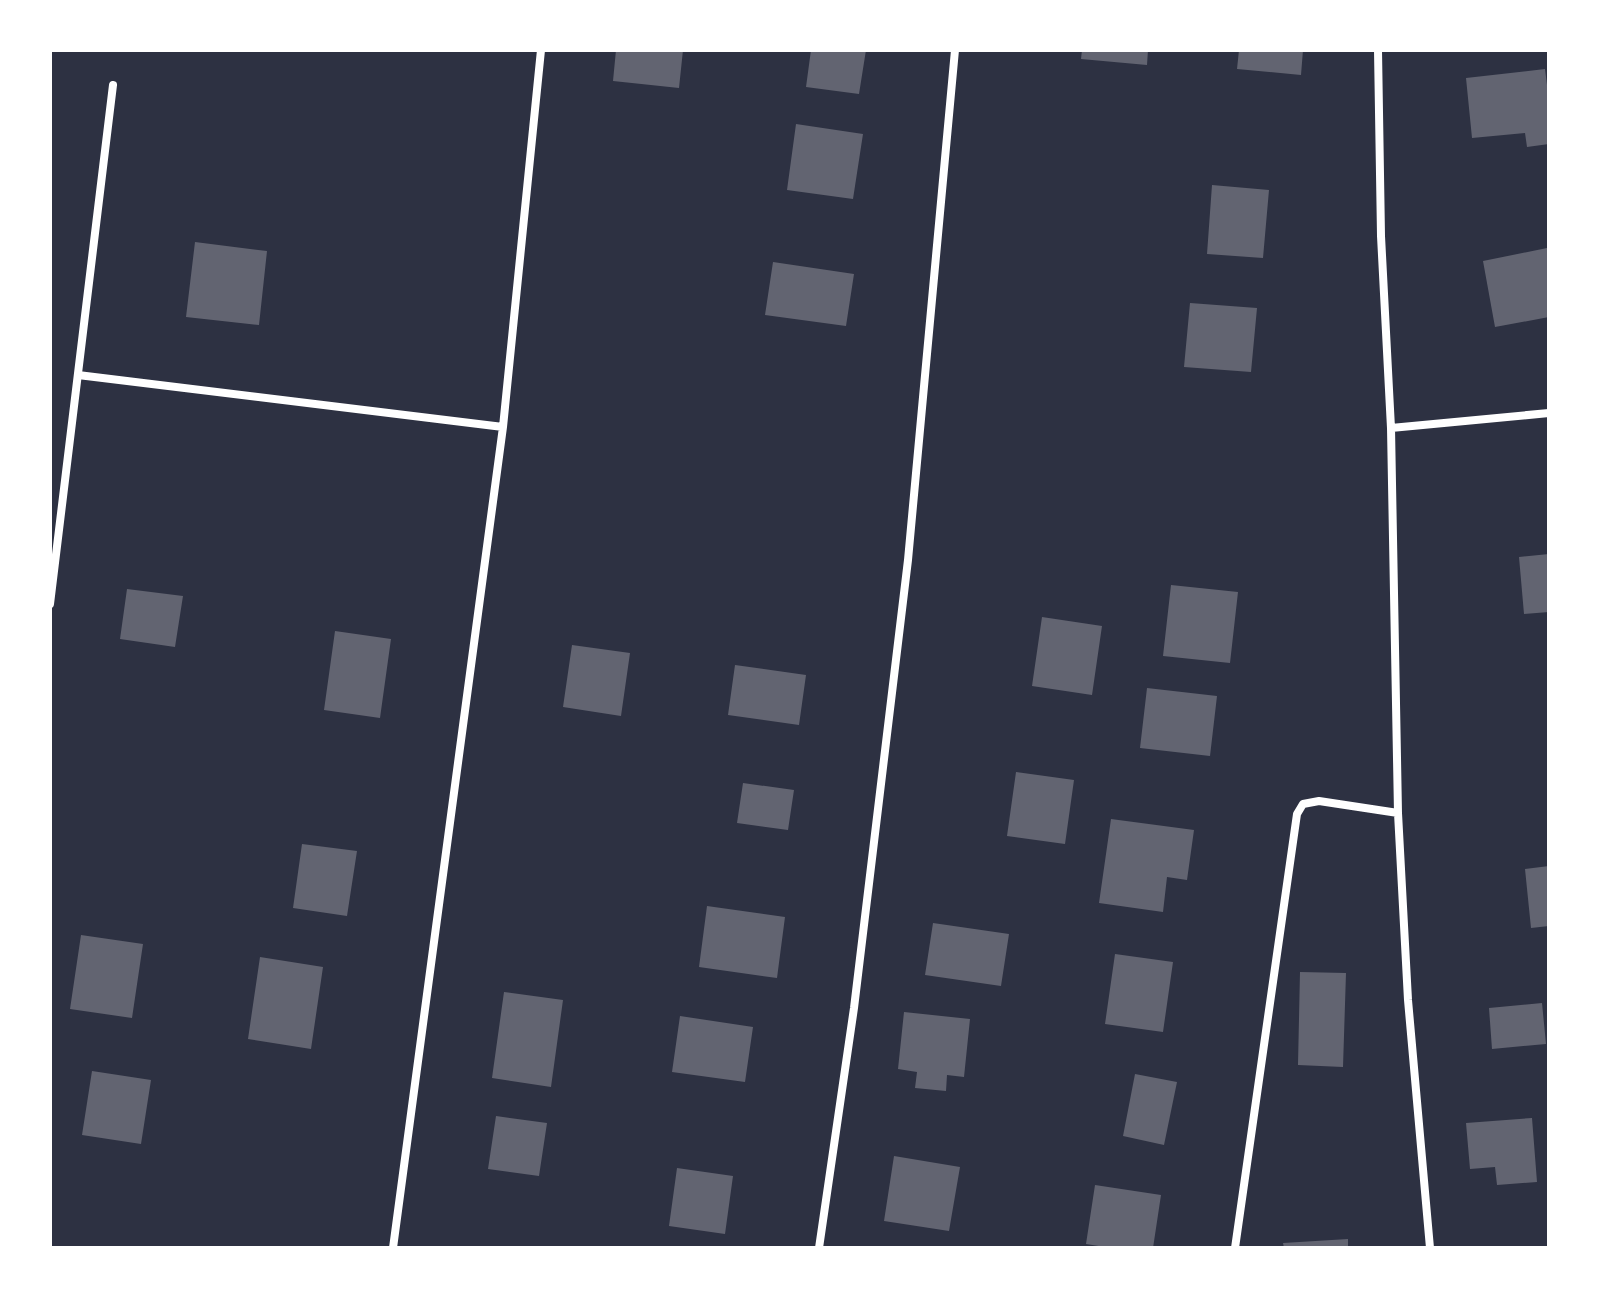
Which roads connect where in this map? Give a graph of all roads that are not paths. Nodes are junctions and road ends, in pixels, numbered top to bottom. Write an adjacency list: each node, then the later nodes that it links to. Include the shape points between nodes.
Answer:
1 (541, 50): 7 (street)
2 (955, 50): 12 (street, via 908,560)
3 (1378, 50): 8 (street)
4 (113, 85): 5 (street)
5 (78, 375): 7 (street); 9 (street)
6 (1549, 413): 8 (street)
7 (503, 427): 11 (street)
8 (1391, 428): 10 (street)
9 (50, 604)
10 (1398, 813): 13 (street, via 1319,801 1303,804 1297,814); 14 (street)
11 (393, 1248)
12 (819, 1248)
13 (1235, 1248)
14 (1430, 1248)

